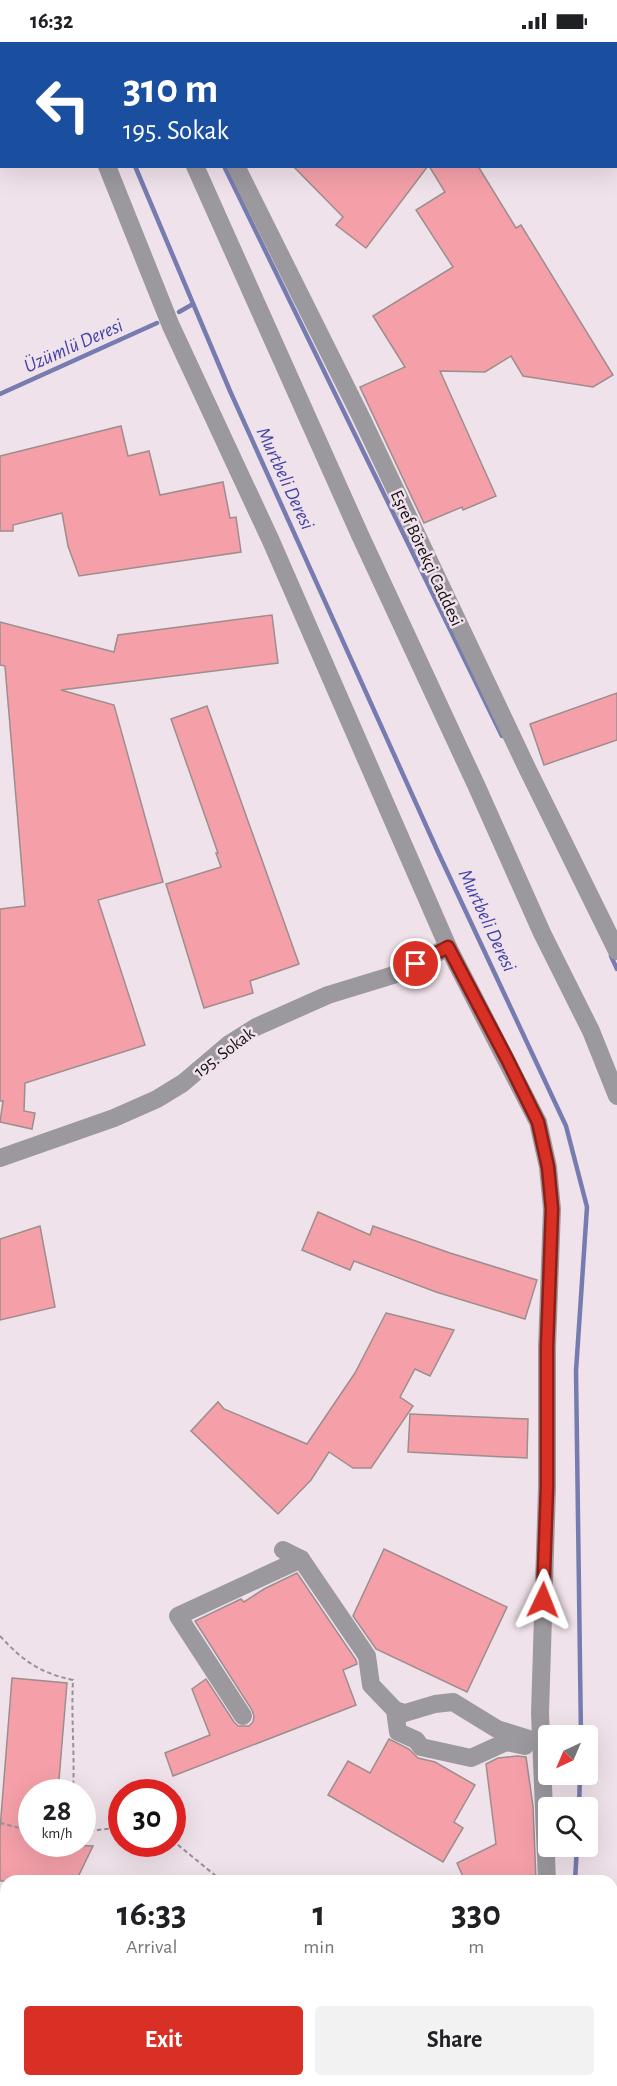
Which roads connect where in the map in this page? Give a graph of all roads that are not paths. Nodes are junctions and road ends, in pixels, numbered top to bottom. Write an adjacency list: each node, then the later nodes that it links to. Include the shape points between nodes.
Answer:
1 (108, 168): 4 (street, via 171,326 271,541)
2 (196, 168): 6 (street, via 542,933 591,1031)
3 (237, 168): 5 (street, Eşref Börekçi Caddesi)
4 (448, 947): 7 (street, 195. Sokak, via 400,973 328,995 256,1027 158,1099); 12 (street, via 538,1122 548,1167 552,1209)
5 (617, 951)
6 (617, 1096)
7 (0, 1158)
8 (283, 1550): 9 (street)
9 (301, 1559): 10 (street, via 367,1656 371,1685); 11 (street, via 178,1616)
10 (394, 1710): 13 (street, via 405,1713 453,1702 497,1730); 14 (street, via 398,1732 416,1740 421,1747 471,1758 506,1742)
11 (243, 1716)
12 (541, 1725)
13 (538, 1745)
14 (538, 1746)
15 (543, 1785): 16 (street)
16 (547, 1875)

